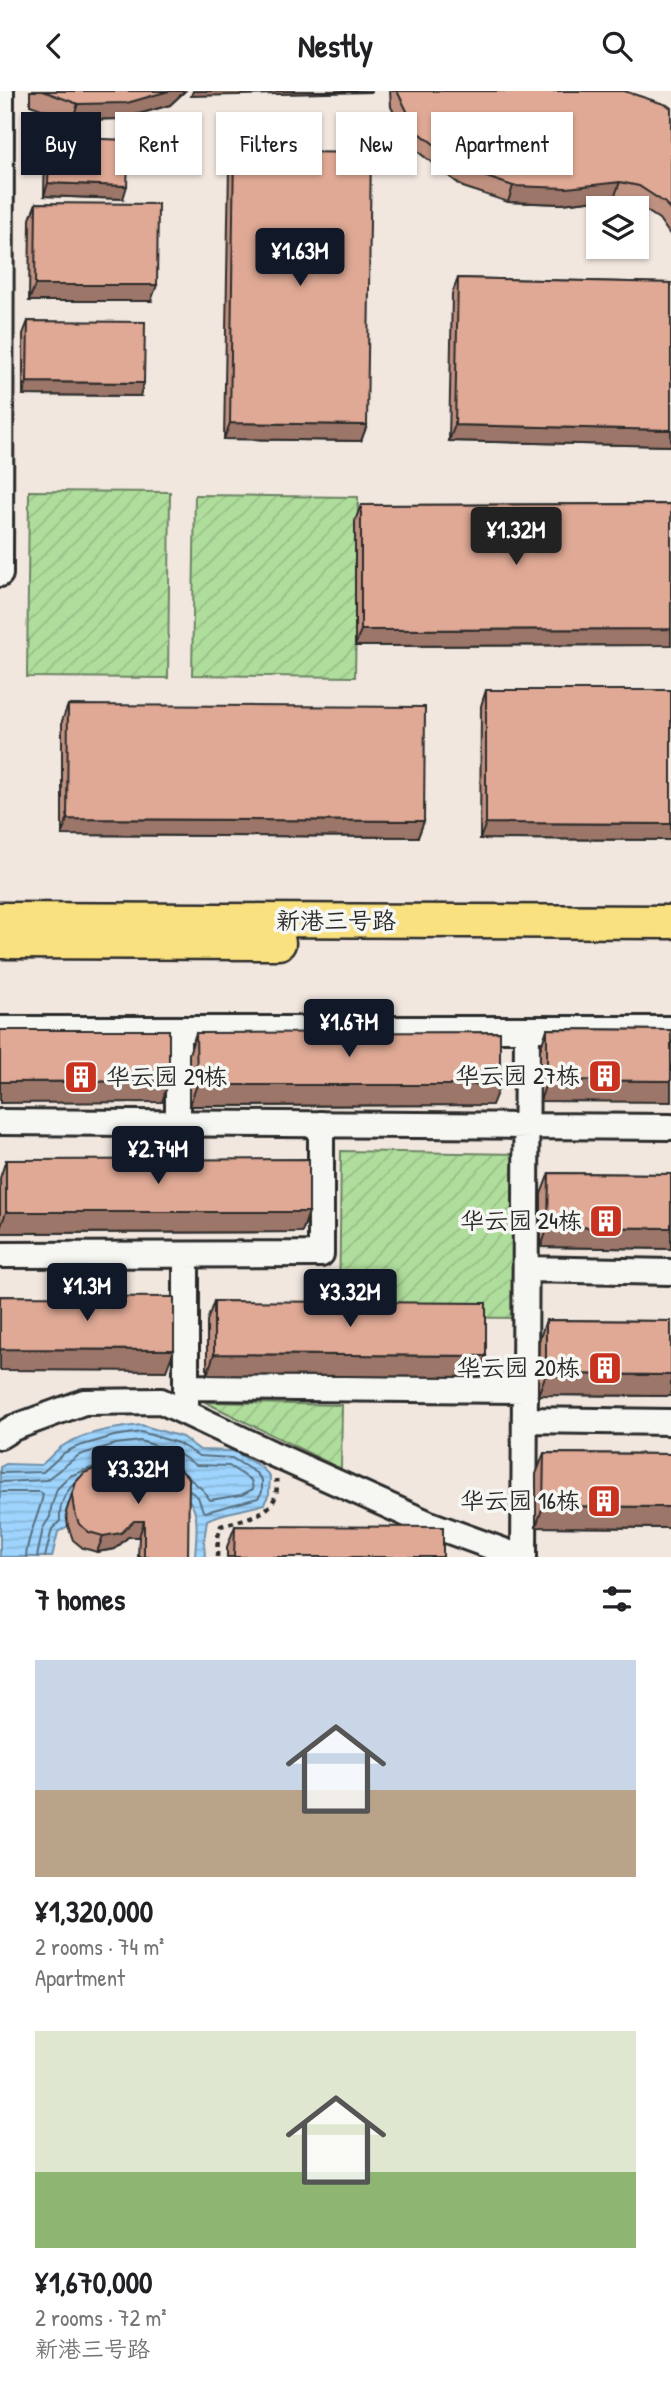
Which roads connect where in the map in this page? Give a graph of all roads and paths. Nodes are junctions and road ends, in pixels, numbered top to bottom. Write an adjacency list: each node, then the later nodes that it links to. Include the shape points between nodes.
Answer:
1 (1, 91): 2 (street)
2 (0, 574)
3 (0, 919): 4 (main road, 新港三号路)
4 (671, 922)
5 (0, 942): 6 (main road, 新港三号路)
6 (671, 944)
7 (0, 1028): 8 (street)
8 (178, 1029): 9 (street); 12 (street)
9 (527, 1029): 10 (street); 14 (street)
10 (671, 1029)
11 (0, 1122): 12 (street)
12 (178, 1123): 13 (street)
13 (321, 1124): 14 (street); 17 (street, via 321,1254)
14 (527, 1126): 15 (street); 18 (street)
15 (671, 1127)
16 (0, 1255): 17 (street)
17 (186, 1255): 20 (street)
18 (526, 1269): 19 (street); 21 (street)
19 (671, 1272)
20 (186, 1387): 21 (street); 22 (street)
21 (525, 1390): 23 (street)
22 (186, 1413): 25 (street, via 161,1401 84,1402); 27 (street, via 427,1523)
23 (525, 1420): 24 (street); 29 (street)
24 (671, 1422)
25 (0, 1436)
26 (274, 1470): 28 (path, via 274,1503 261,1513 221,1526)
27 (463, 1546): 29 (street)
28 (217, 1557)
29 (522, 1557)

